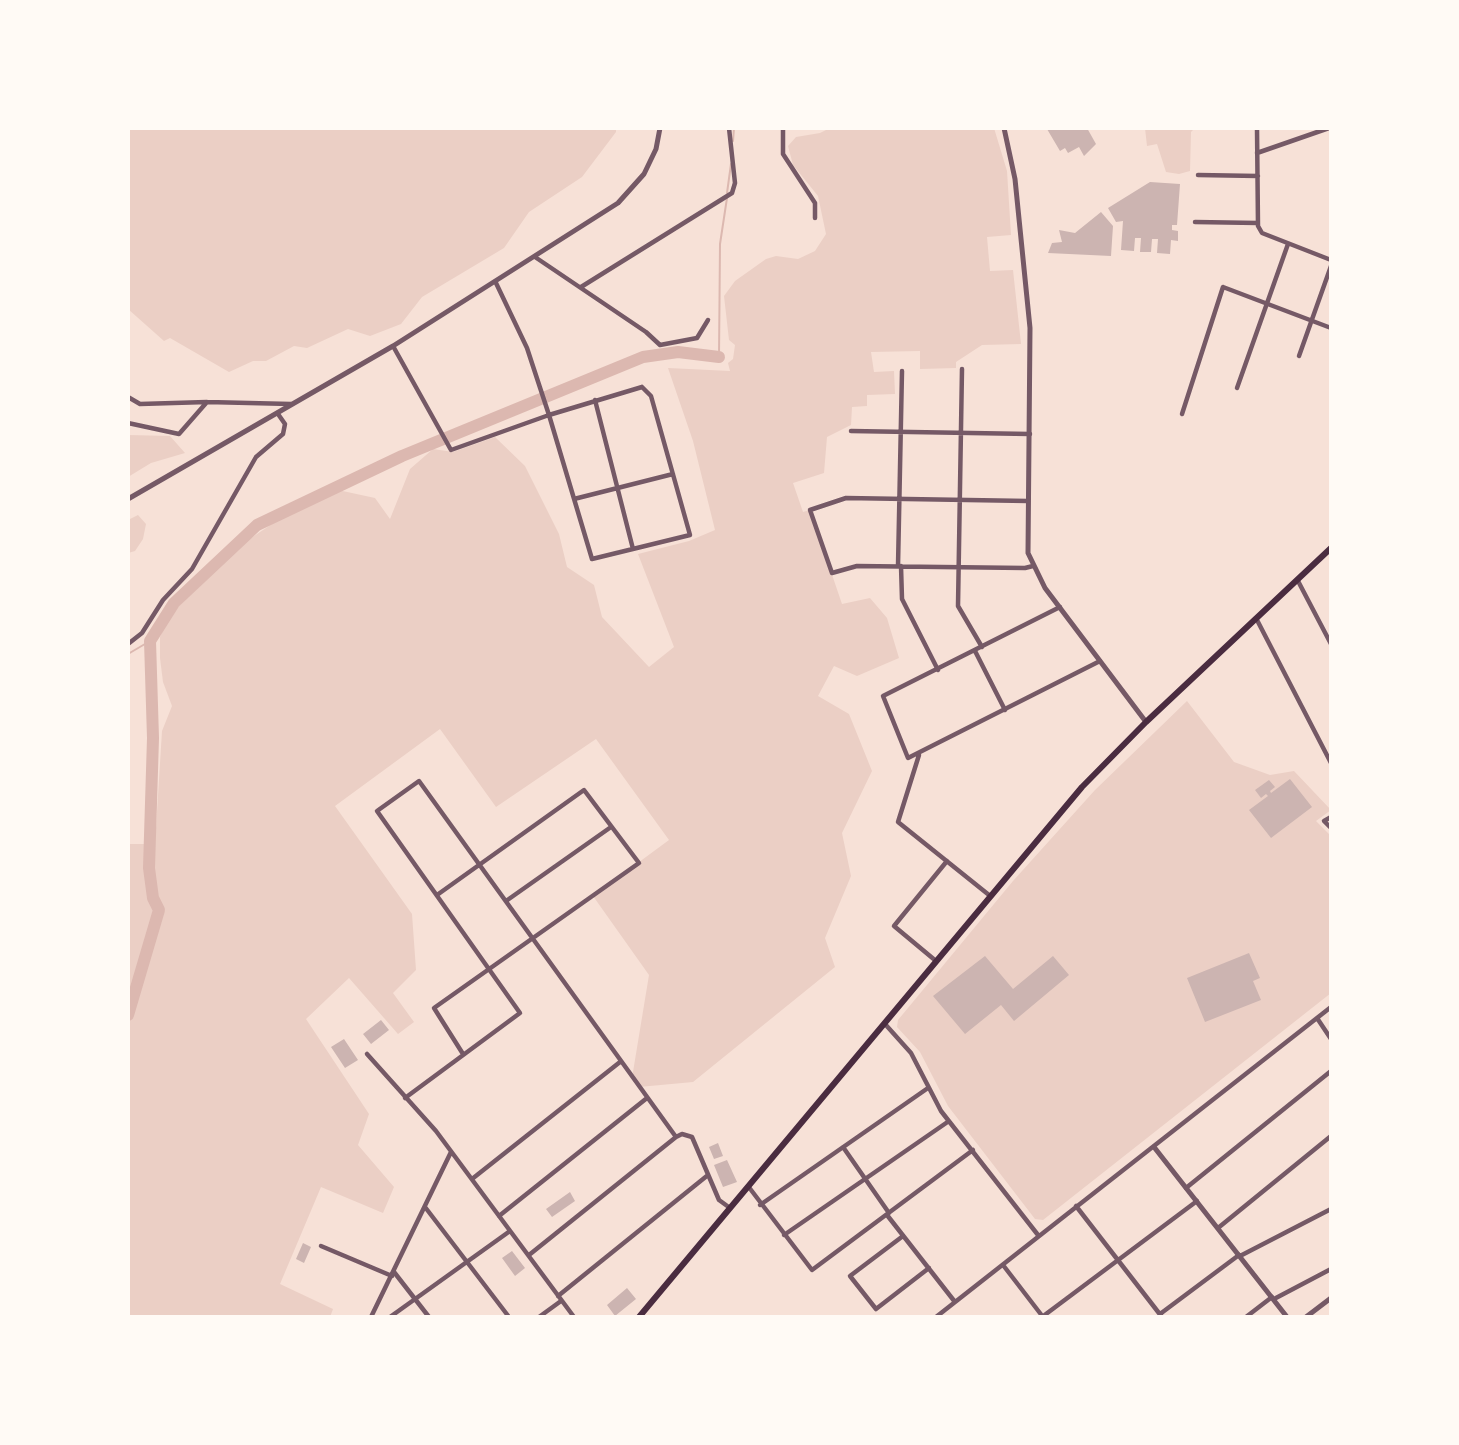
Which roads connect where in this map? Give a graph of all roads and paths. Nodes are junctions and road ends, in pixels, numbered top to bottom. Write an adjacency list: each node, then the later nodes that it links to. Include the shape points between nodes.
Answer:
1 (660, 128): 14 (street, via 653,156 632,190)
2 (729, 128): 18 (street, via 732,193)
3 (783, 128): 10 (street, via 787,163 815,203)
4 (1004, 128): 39 (street, via 1016,179 1027,289)
5 (1258, 128): 7 (street)
6 (1329, 128): 7 (street)
7 (1258, 153): 9 (street)
8 (1198, 175): 9 (street)
9 (1258, 176): 12 (street)
10 (815, 218)
11 (1195, 222): 12 (street)
12 (1258, 223): 13 (street, via 1262,233)
13 (1288, 244): 15 (street); 19 (street)
14 (535, 257): 17 (street); 18 (street)
15 (1331, 260)
16 (1331, 266): 21 (street)
17 (496, 283): 23 (street); 34 (street, via 527,348)
18 (581, 287): 20 (street, via 660,345 696,338)
19 (1266, 304): 21 (street); 27 (street); 33 (street, via 1223,287)
20 (708, 320)
21 (1311, 321): 22 (street); 24 (street)
22 (1331, 328)
23 (393, 346): 31 (street); 34 (street, via 451,450)
24 (1298, 356)
25 (962, 369): 38 (street)
26 (902, 370): 37 (street)
27 (1237, 388)
28 (128, 397): 30 (street, via 140,404)
29 (595, 400): 34 (street); 40 (street, via 633,388 648,391); 41 (street)
30 (206, 402): 31 (street); 35 (street, via 179,434)
31 (292, 404): 32 (street)
32 (278, 414): 43 (street); 56 (street, via 285,424 283,435 256,457 187,575)
33 (1182, 414)
34 (549, 415): 44 (street)
35 (128, 424)
36 (851, 431): 37 (street)
37 (901, 432): 38 (street); 42 (street)
38 (962, 433): 39 (street); 45 (street)
39 (1030, 434): 46 (street)
40 (673, 474): 41 (street); 48 (street, via 690,535)
41 (618, 488): 44 (street); 48 (street)
42 (900, 498): 45 (street); 49 (street); 49 (street, via 846,498 810,510 832,573 858,566)
43 (128, 499)
44 (574, 499): 48 (street, via 592,559)
45 (961, 499): 46 (street); 51 (street)
46 (1028, 501): 50 (street, via 1028,553)
47 (1331, 548): 52 (main road)
48 (633, 550)
49 (899, 566): 51 (street); 60 (street, via 902,599)
50 (1033, 566): 51 (street); 53 (street)
51 (961, 567): 57 (street, via 958,606)
52 (1298, 581): 54 (main road); 55 (street)
53 (1060, 607): 57 (street); 59 (street)
54 (1257, 620): 62 (main road); 64 (street)
55 (1331, 643)
56 (128, 644)
57 (982, 647): 58 (street)
58 (975, 651): 60 (street); 61 (street)
59 (1100, 661): 61 (street); 62 (street)
60 (938, 670): 63 (street, via 883,696 908,758)
61 (1005, 710): 63 (street)
62 (1146, 722): 71 (main road, via 1082,787)
63 (919, 754): 68 (street, via 898,822)
64 (1331, 763)
65 (1331, 817): 67 (street, via 1324,821)
66 (611, 827): 69 (street, via 584,790); 72 (street); 73 (street, via 639,863)
67 (1331, 828)
68 (947, 861): 71 (street); 74 (street, via 894,926)
69 (480, 864): 70 (street); 70 (street, via 419,781 377,811); 72 (street)
70 (438, 895): 75 (street)
71 (989, 895): 74 (main road)
72 (506, 901): 73 (street)
73 (533, 938): 75 (street); 82 (street)
74 (936, 961): 78 (main road)
75 (490, 969): 80 (street, via 434,1008); 80 (street, via 520,1013)
76 (1331, 1007): 77 (street)
77 (1317, 1018): 79 (street); 91 (street)
78 (885, 1024): 84 (street, via 911,1053); 97 (main road)
79 (1331, 1039)
80 (463, 1054): 85 (street)
81 (367, 1055): 85 (street)
82 (620, 1062): 86 (street); 95 (street)
83 (1331, 1071): 98 (street)
84 (928, 1088): 87 (street); 90 (street)
85 (405, 1098): 93 (street)
86 (647, 1098): 89 (street); 106 (street)
87 (949, 1121): 92 (street); 96 (street)
88 (1331, 1136): 107 (street)
89 (676, 1137): 94 (street, via 692,1137); 113 (street)
90 (843, 1147): 96 (street); 100 (street)
91 (1154, 1147): 98 (street); 101 (street)
92 (973, 1150): 105 (street); 110 (street)
93 (452, 1152): 95 (street); 102 (street)
94 (708, 1175): 103 (street, via 719,1199); 124 (street)
95 (472, 1179): 106 (street)
96 (865, 1179): 105 (street); 109 (street)
97 (748, 1186): 100 (street); 103 (main road)
98 (1186, 1188): 99 (street)
99 (1197, 1201): 107 (street); 115 (street)
100 (760, 1205): 109 (street)
101 (1076, 1206): 110 (street); 115 (street)
102 (425, 1207): 116 (street); 120 (street)
103 (730, 1208): 133 (main road)
104 (1331, 1209): 114 (street)
105 (888, 1214): 109 (street, via 812,1270); 111 (street)
106 (499, 1216): 108 (street)
107 (1218, 1228): 114 (street)
108 (510, 1231): 113 (street); 116 (street)
109 (784, 1235)
110 (1038, 1235): 117 (street)
111 (903, 1236): 118 (street); 118 (street, via 850,1276 876,1309)
112 (321, 1245): 120 (street)
113 (529, 1255): 124 (street)
114 (1239, 1255): 121 (street); 126 (street)
115 (1117, 1260): 126 (street); 135 (street)
116 (467, 1261): 123 (street); 130 (street)
117 (1003, 1265): 125 (street); 135 (street)
118 (929, 1268): 125 (street)
119 (1331, 1269): 121 (street)
120 (393, 1274): 123 (street); 127 (street)
121 (1273, 1298): 136 (street); 137 (street)
122 (1331, 1298): 138 (street)
123 (416, 1299): 128 (street); 129 (street)
124 (560, 1299): 131 (street); 132 (street)
125 (955, 1302): 134 (street)
126 (1161, 1316)
127 (371, 1317)
128 (390, 1317)
129 (429, 1317)
130 (509, 1317)
131 (539, 1317)
132 (574, 1317)
133 (639, 1317)
134 (936, 1317)
135 (1043, 1317)
136 (1246, 1317)
137 (1287, 1317)
138 (1306, 1317)

